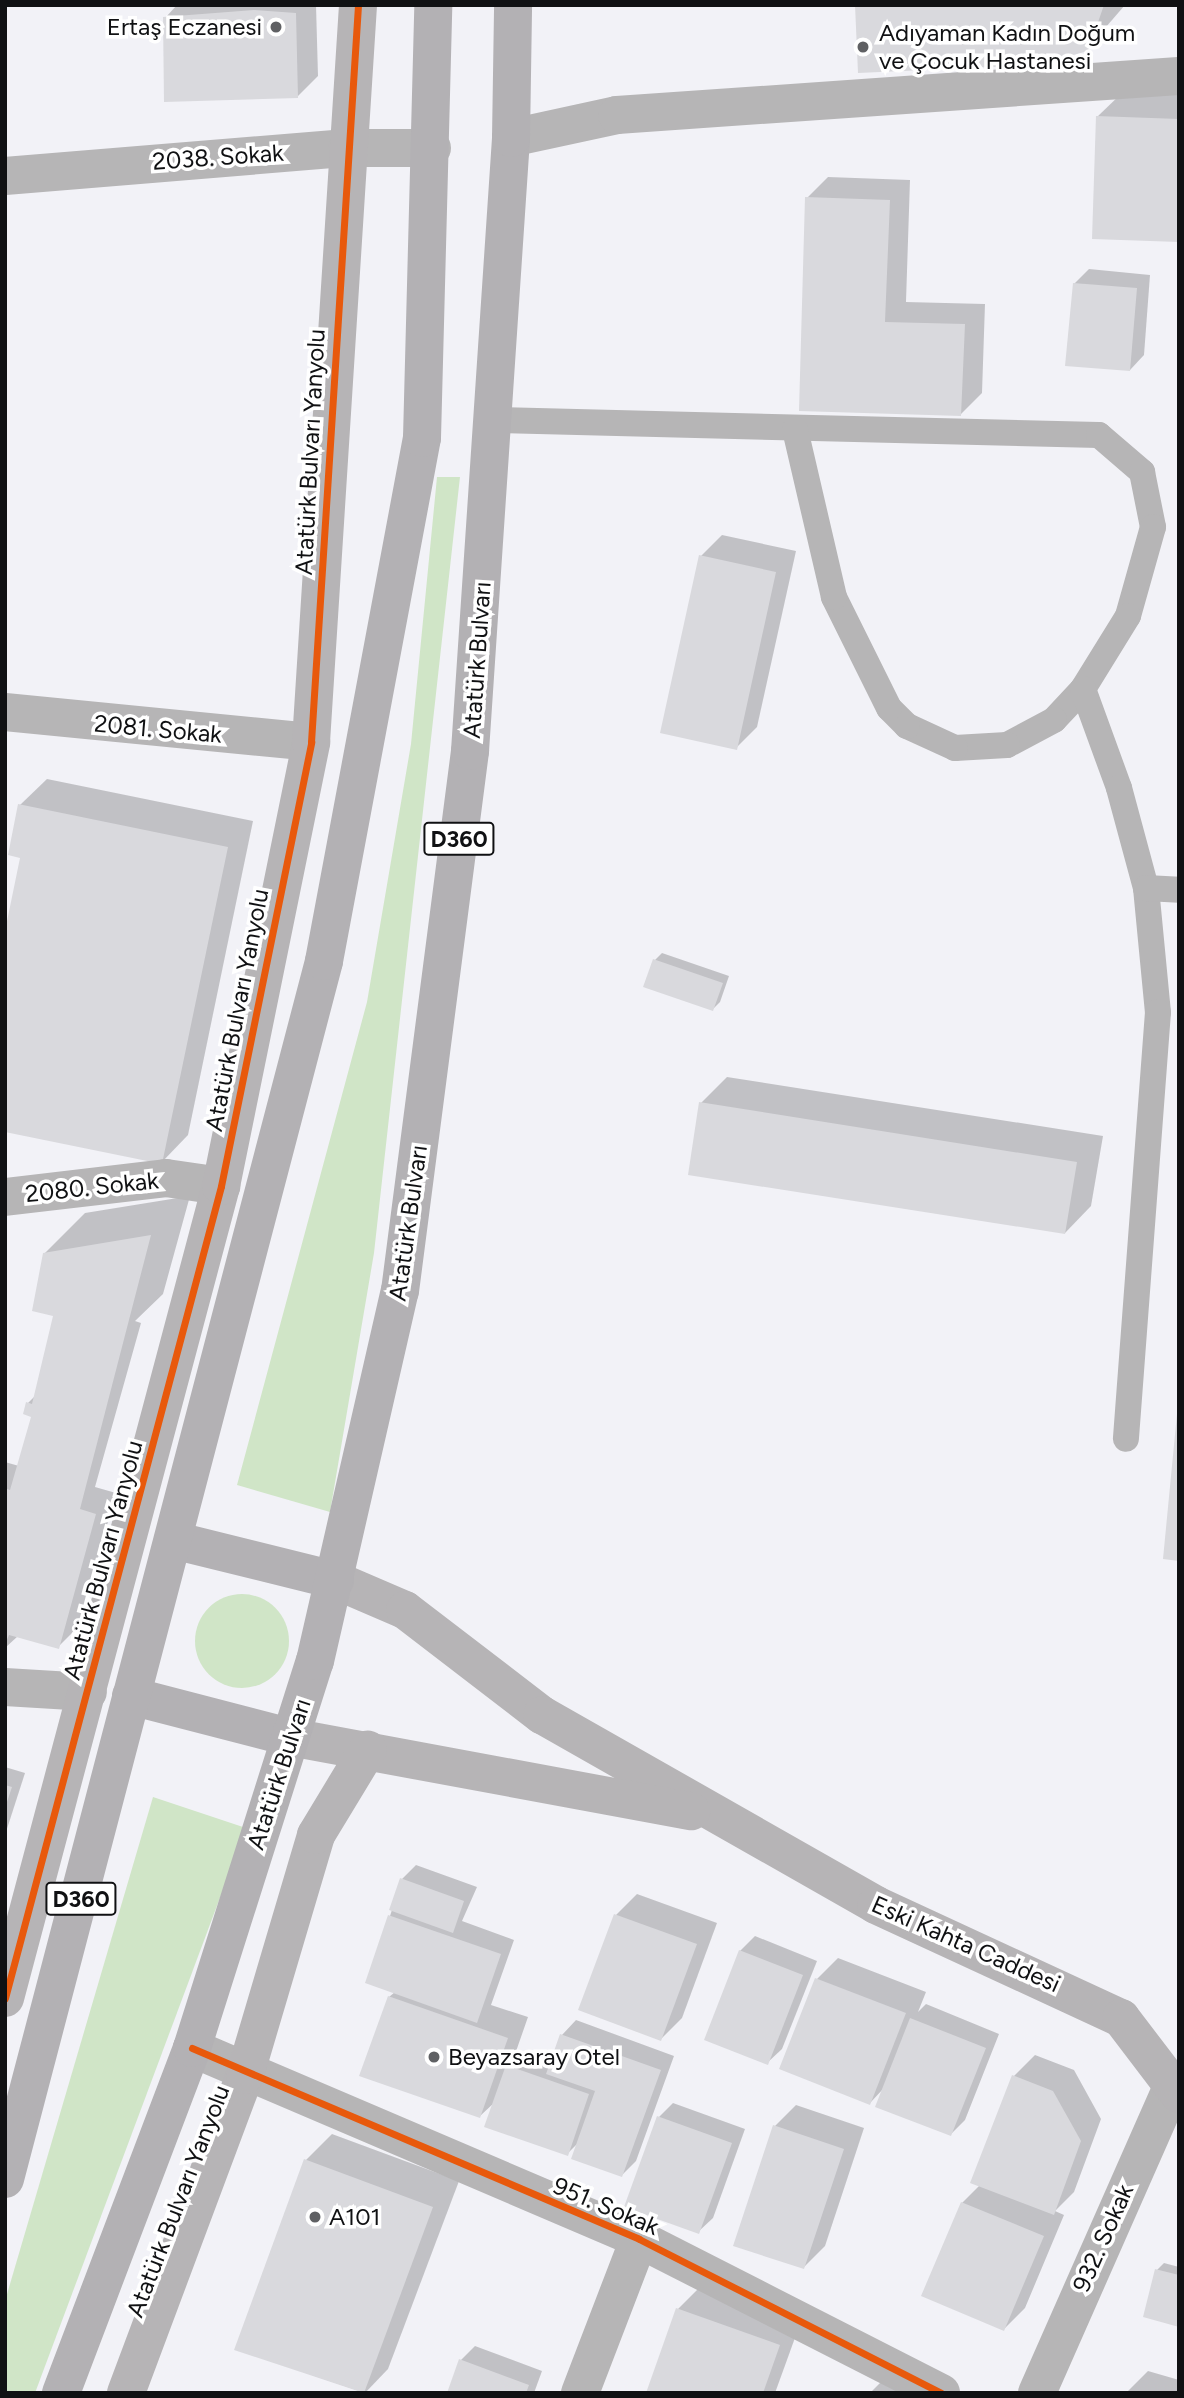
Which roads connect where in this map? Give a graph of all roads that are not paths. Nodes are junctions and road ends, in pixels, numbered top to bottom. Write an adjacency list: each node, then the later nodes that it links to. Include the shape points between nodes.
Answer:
1 (358, 5): 6 (street, Atatürk Bulvarı Yanyolu)
2 (433, 5): 7 (highway, D360)
3 (513, 5): 5 (highway, Atatürk Bulvarı / D360)
4 (1179, 76): 5 (street, via 617,115)
5 (511, 138): 9 (highway, Atatürk Bulvarı / D360)
6 (347, 148): 7 (street, 2038. Sokak); 8 (street, 2038. Sokak); 13 (street, Atatürk Bulvarı Yanyolu)
7 (432, 148): 19 (highway, D360, via 416,466 324,961)
8 (5, 176)
9 (494, 420): 10 (lane); 20 (highway, Atatürk Bulvarı / D360, via 470,751 404,1263)
10 (795, 429): 11 (lane, via 834,597 870,677 907,726 955,748 1007,746 1054,720); 11 (lane, via 1080,430 1131,456 1150,489 1153,527 1128,615)
11 (1083, 689): 14 (lane, via 1119,788)
12 (5, 712): 13 (street, 2081. Sokak)
13 (311, 742): 16 (street, Atatürk Bulvarı Yanyolu)
14 (1146, 888): 15 (lane); 18 (lane, via 1158,1012)
15 (1179, 890)
16 (221, 1186): 17 (street, 2080. Sokak, via 166,1178); 22 (street, Atatürk Bulvarı Yanyolu)
17 (5, 1197)
18 (1126, 1439)
19 (173, 1540): 20 (highway); 23 (highway, D360)
20 (335, 1580): 24 (highway, Atatürk Bulvarı / D360); 26 (street, Eski Kahta Caddesi, via 405,1610 542,1715)
21 (5, 1688): 22 (street)
22 (89, 1692): 23 (street); 27 (street, Atatürk Bulvarı Yanyolu)
23 (131, 1696): 24 (highway); 31 (highway, D360, via 52,2020)
24 (290, 1737): 25 (street); 28 (highway, Atatürk Bulvarı / D360)
25 (368, 1749): 26 (street); 29 (street, Atatürk Bulvarı Yanyolu, via 316,1835)
26 (729, 1819): 30 (street, Eski Kahta Caddesi, via 876,1905 1121,2018)
27 (5, 1998)
28 (192, 2048): 29 (street, 951. Sokak); 33 (highway, Atatürk Bulvarı / D360)
29 (245, 2076): 32 (street, 951. Sokak); 34 (street, Atatürk Bulvarı Yanyolu)
30 (1177, 2084): 37 (street, 932. Sokak)
31 (5, 2179)
32 (639, 2239): 35 (street); 36 (street, 951. Sokak)
33 (61, 2393)
34 (127, 2393)
35 (580, 2393)
36 (941, 2393)
37 (1037, 2393)

